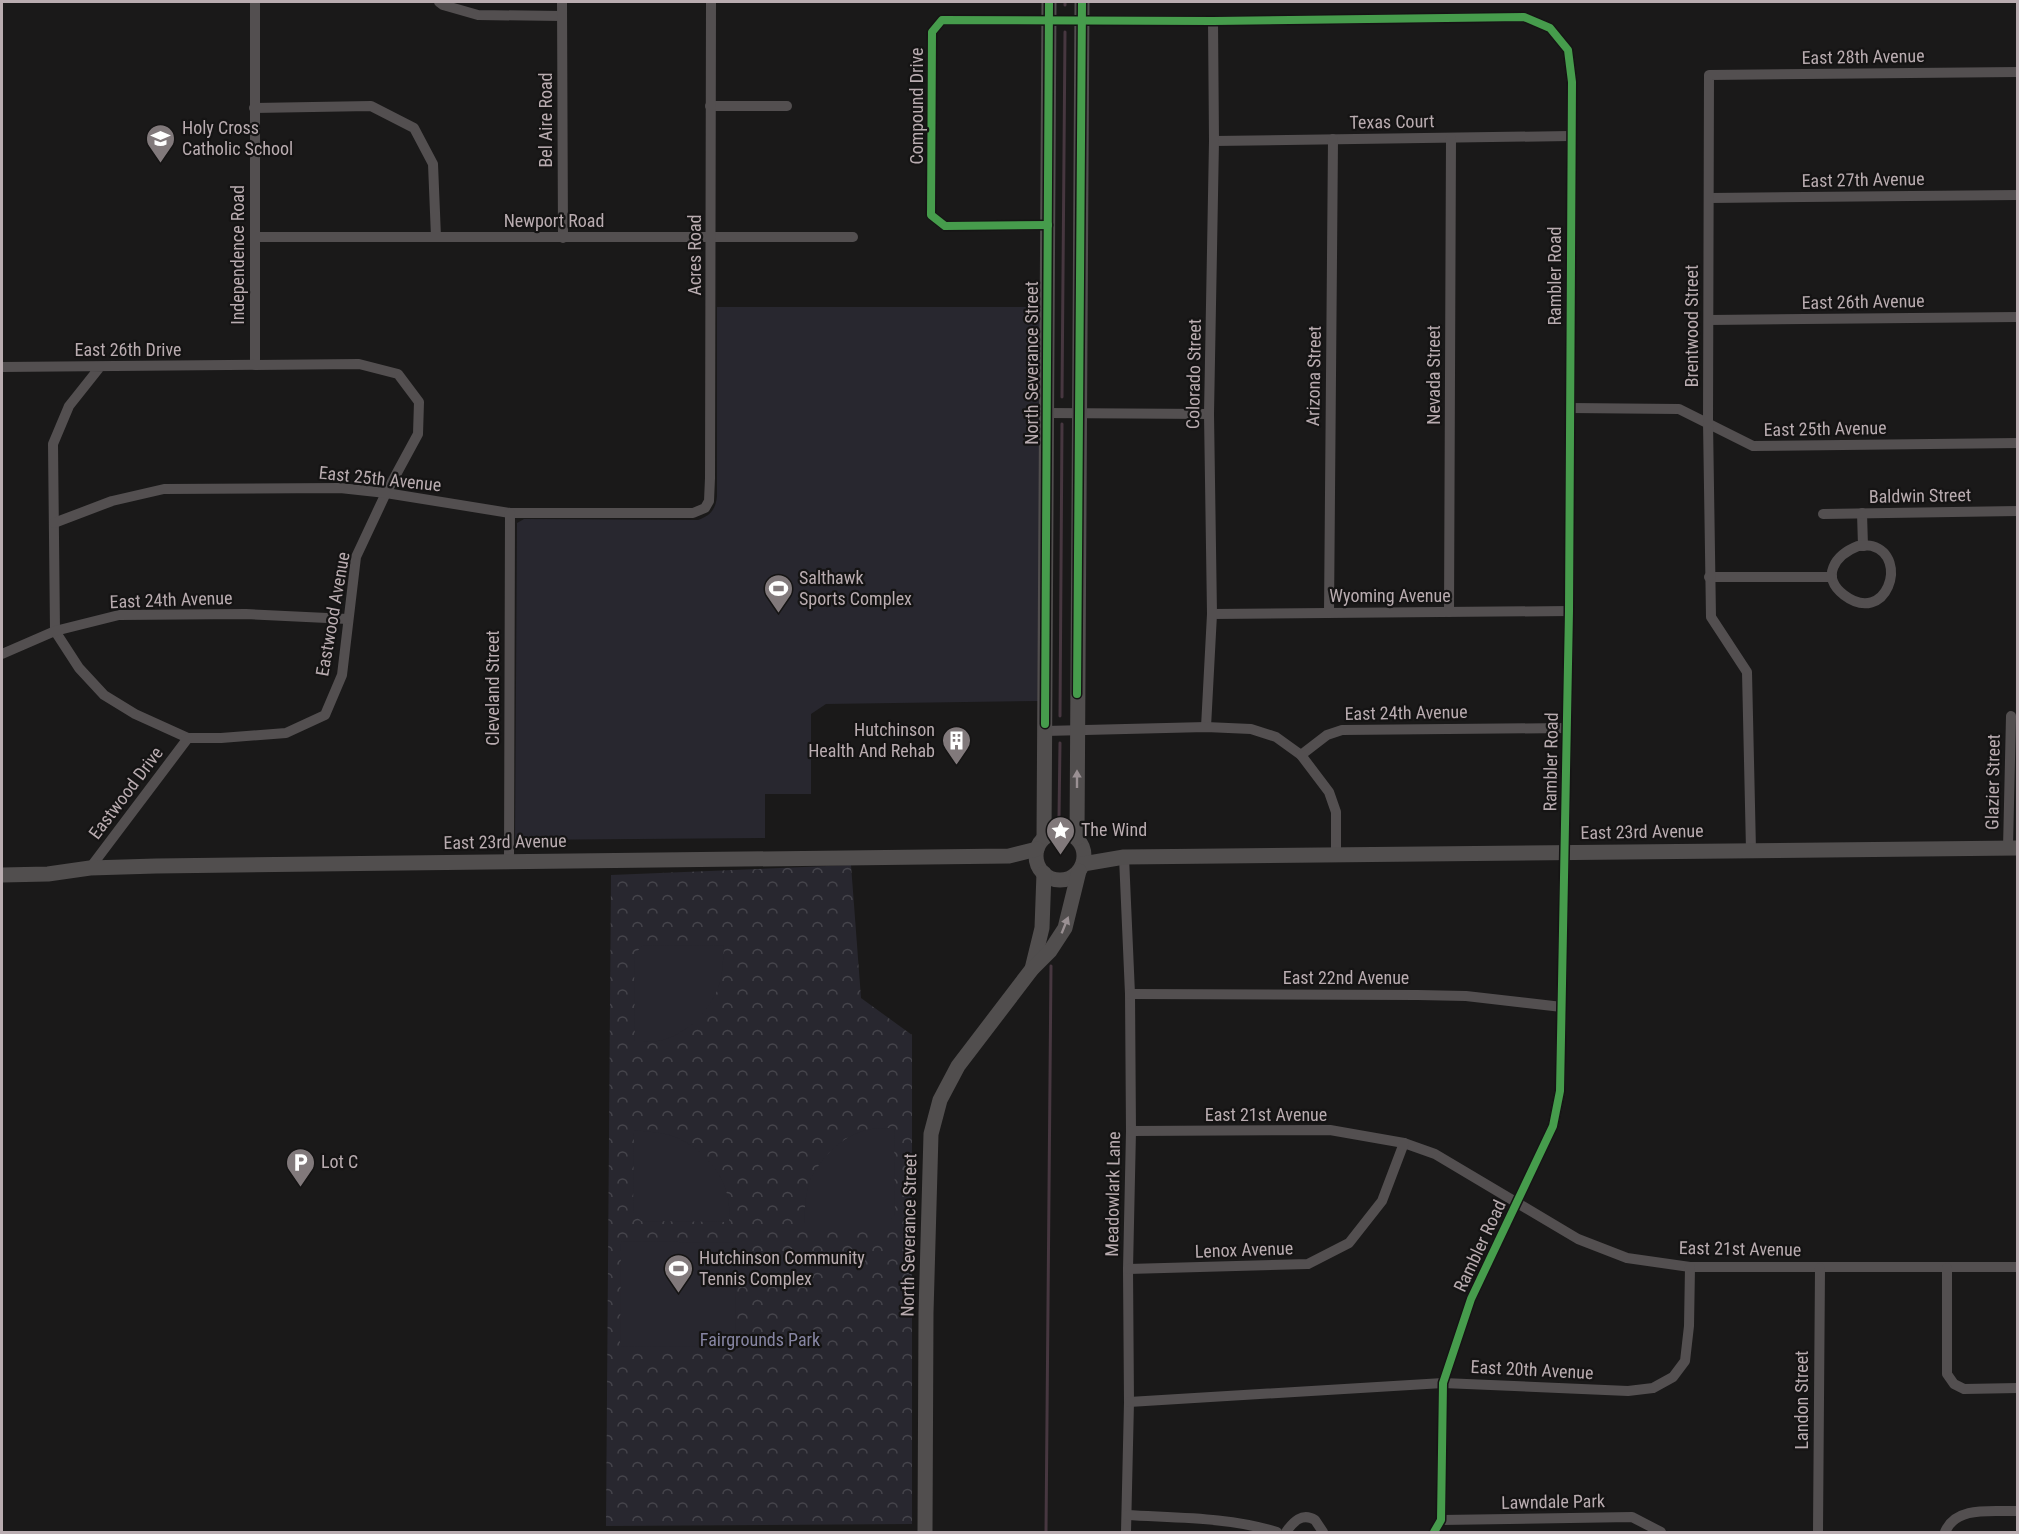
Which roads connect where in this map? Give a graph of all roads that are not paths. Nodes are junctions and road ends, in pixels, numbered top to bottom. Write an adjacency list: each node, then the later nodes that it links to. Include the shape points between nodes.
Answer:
1 (255, 2): 15 (street, Independence Road)
2 (439, 2): 7 (street, via 478,15)
3 (562, 2): 7 (street, Bel Aire Road)
4 (711, 2): 13 (street, Acres Road)
5 (1049, 2): 8 (street, North Severance Street)
6 (1082, 2): 9 (street)
7 (562, 16): 27 (street, Bel Aire Road)
8 (1049, 20): 9 (street, Compound Drive); 22 (street, North Severance Street); 22 (street, Compound Drive, via 942,20 932,32 931,215 945,226)
9 (1082, 20): 10 (street); 35 (street)
10 (1213, 21): 16 (street, Rambler Road, via 1524,17 1550,28 1568,50 1572,82); 19 (street, Colorado Street)
11 (2018, 72): 12 (street, East 28th Avenue)
12 (1709, 75): 21 (street, Brentwood Street)
13 (710, 106): 14 (street); 25 (street, Acres Road)
14 (787, 106)
15 (254, 108): 23 (street, Independence Road); 24 (street, via 371,106 414,128 433,164)
16 (1570, 136): 17 (street, Texas Court); 33 (street, Rambler Road)
17 (1451, 138): 18 (street, Texas Court); 50 (street, Nevada Street)
18 (1333, 139): 19 (street, Texas Court); 51 (street, Arizona Street)
19 (1214, 141): 36 (street, Colorado Street)
20 (2018, 195): 21 (street, East 27th Avenue)
21 (1710, 198): 29 (street, Brentwood Street)
22 (1048, 225): 34 (street, North Severance Street)
23 (255, 237): 24 (street, Newport Road); 30 (street, Independence Road)
24 (436, 237): 27 (street, Newport Road)
25 (712, 237): 26 (street, Newport Road); 27 (street, Newport Road); 40 (street, Acres Road, via 710,478)
26 (854, 237)
27 (563, 238)
28 (2018, 317): 29 (street, East 26th Avenue)
29 (1708, 320): 37 (street, Brentwood Street)
30 (255, 365): 32 (street, East 26th Drive); 39 (street, Eastwood Avenue, via 359,364 398,374 419,402 417,434)
31 (2, 367): 32 (street, East 26th Drive)
32 (100, 367): 45 (street, via 69,406 54,444)
33 (1570, 408): 37 (street, East 25th Avenue, via 1679,409); 49 (street, Rambler Road)
34 (1047, 413): 35 (street); 59 (street, North Severance Street)
35 (1079, 413): 36 (street); 60 (street)
36 (1209, 414): 52 (street, Colorado Street)
37 (1708, 423): 38 (street, East 25th Avenue, via 1753,446); 47 (street, Brentwood Street)
38 (2018, 443)
39 (386, 493): 42 (street, East 25th Avenue); 45 (street, East 25th Avenue, via 340,488 164,489 112,501); 53 (street, Eastwood Avenue, via 356,557)
40 (705, 508): 42 (street, East 25th Avenue, via 693,513)
41 (2018, 511): 43 (street, Baldwin Street)
42 (510, 513): 71 (street, Cleveland Street)
43 (1862, 513): 44 (street, Baldwin Street); 46 (street)
44 (1823, 514)
45 (54, 523): 54 (street)
46 (1863, 546): 48 (street, via 1846,551 1837,560); 48 (street, via 1884,554 1890,565 1890,584 1883,596 1870,603 1856,602 1843,594)
47 (1709, 576): 48 (street); 66 (street, Brentwood Street, via 1711,617 1748,672)
48 (1832, 577)
49 (1569, 611): 50 (street, Wyoming Avenue); 58 (street, Rambler Road)
50 (1449, 612): 51 (street, Wyoming Avenue)
51 (1329, 613): 52 (street, Wyoming Avenue)
52 (1212, 614): 57 (street, Colorado Street)
53 (348, 619): 54 (street, East 24th Avenue, via 246,614 119,615); 61 (street, Eastwood Avenue, via 342,675 325,715 286,733)
54 (55, 631): 55 (street, East 24th Avenue); 61 (street, Eastwood Avenue, via 79,668 104,695)
55 (2, 654)
56 (2011, 716): 65 (street, Glazier Street)
57 (1206, 728): 60 (street); 62 (street, via 1251,729 1287,743)
58 (1567, 728): 62 (street, East 24th Avenue, via 1342,730 1327,735); 67 (street, Rambler Road)
59 (1045, 731): 60 (street); 63 (street, North Severance Street)
60 (1077, 731): 64 (street, one-way to 60)
61 (188, 738): 73 (street, Eastwood Drive)
62 (1301, 755): 68 (street, via 1329,792 1336,812)
63 (1040, 843): 64 (street, via 1064,832); 69 (street, East 23rd Avenue); 74 (street, via 1036,859)
64 (1080, 843): 70 (street, East 23rd Avenue); 72 (street)
65 (2013, 848): 66 (street, East 23rd Avenue)
66 (1750, 850): 67 (street, East 23rd Avenue)
67 (1565, 853): 68 (street, East 23rd Avenue); 78 (street, Rambler Road)
68 (1336, 855): 70 (street, East 23rd Avenue)
69 (1010, 856): 71 (street, East 23rd Avenue); 74 (street, East 23rd Avenue)
70 (1124, 857): 72 (street, East 23rd Avenue); 77 (street, Meadowlark Lane)
71 (509, 862): 73 (street, East 23rd Avenue)
72 (1081, 867): 74 (street, via 1074,876 1062,880); 76 (street, North Severance Street, one-way to 72, via 1065,928)
73 (90, 868): 75 (street, East 23rd Avenue)
74 (1042, 871): 76 (street, North Severance Street, via 1042,928)
75 (2, 875)
76 (1032, 969): 93 (street, North Severance Street, via 958,1066 940,1100 931,1134)
77 (1130, 994): 78 (street, East 22nd Avenue, via 1418,994); 79 (street, Meadowlark Lane)
78 (1562, 1007): 81 (street, Rambler Road, via 1558,1107)
79 (1131, 1131): 80 (street, East 21st Avenue, via 1330,1130); 86 (street, Meadowlark Lane)
80 (1404, 1143): 81 (street, East 21st Avenue, via 1435,1154); 86 (street, Lenox Avenue, via 1382,1201 1349,1243 1308,1264)
81 (1517, 1202): 82 (street, East 21st Avenue, via 1578,1239 1627,1258); 87 (street, Rambler Road, via 1471,1299)
82 (1690, 1267): 84 (street, East 21st Avenue); 87 (street, East 20th Avenue, via 1685,1361 1673,1377 1653,1388 1628,1391)
83 (2018, 1267): 85 (street, East 21st Avenue)
84 (1820, 1268): 85 (street, East 21st Avenue); 100 (street, Landon Street)
85 (1947, 1268): 88 (street, via 1947,1374 1964,1389)
86 (1128, 1269): 89 (street, Meadowlark Lane)
87 (1443, 1383): 89 (street, East 20th Avenue); 92 (street, Rambler Road)
88 (2018, 1388)
89 (1129, 1402): 91 (street, Meadowlark Lane)
90 (2018, 1512): 101 (street, via 1972,1512 1953,1519)
91 (1126, 1515): 94 (street, Meadowlark Lane); 95 (street, via 1225,1520)
92 (1441, 1520): 98 (street, Rambler Road); 99 (street, Lawndale Park, via 1632,1517)
93 (925, 1533)
94 (1126, 1533)
95 (1277, 1533)
96 (1286, 1533): 97 (street, via 1296,1520 1306,1517 1315,1520)
97 (1323, 1533)
98 (1434, 1533)
99 (1661, 1533)
100 (1818, 1533)
101 (1945, 1533)

